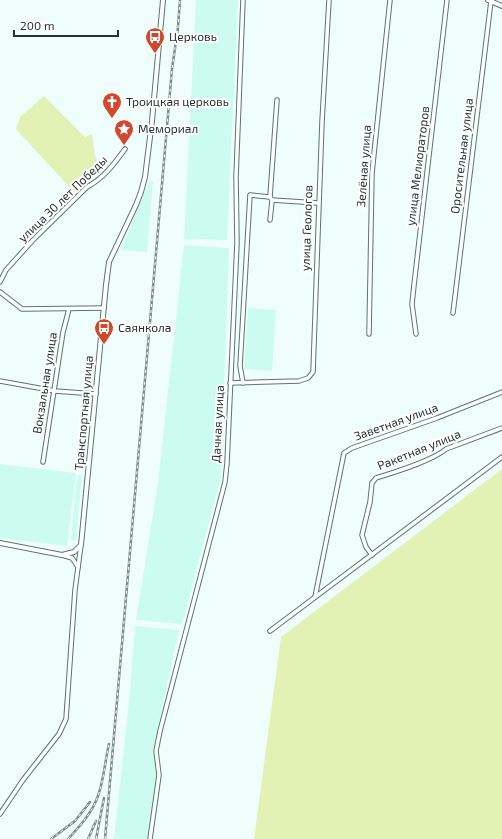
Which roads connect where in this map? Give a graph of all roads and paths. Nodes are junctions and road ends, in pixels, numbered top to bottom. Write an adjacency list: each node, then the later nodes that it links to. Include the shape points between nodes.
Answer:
1 (163, 0): 15 (street, Транспортная улица, via 145,177 136,205 109,262)
2 (243, 0): 21 (street, Дачная улица, via 236,177 237,243)
3 (329, 0): 11 (street, улица Геологов)
4 (390, 0): 18 (street, Зелёная улица, via 372,173)
5 (447, 0): 19 (street, улица Мелиораторов, via 412,304)
6 (489, 1): 7 (street); 17 (street, Оросительная улица)
7 (502, 6)
8 (277, 100): 10 (street)
9 (125, 149): 13 (street, улица 30 лет Победы, via 109,170 87,187 34,239 6,270)
10 (271, 199): 11 (street); 12 (street); 22 (street, via 250,196 240,366)
11 (318, 203): 22 (street, улица Геологов, via 312,372 308,378 299,381)
12 (270, 220)
13 (0, 282)
14 (0, 292): 16 (street, via 22,309)
15 (104, 308): 16 (street); 25 (street, Транспортная улица)
16 (69, 309): 23 (street, Вокзальная улица)
17 (453, 313)
18 (369, 334)
19 (416, 334)
20 (0, 381): 23 (street)
21 (230, 383): 22 (street, улица Геологов); 37 (street, Дачная улица, via 224,482 160,731 156,751 159,775)
22 (243, 383)
23 (54, 391): 25 (street); 28 (street, Вокзальная улица)
24 (502, 392): 34 (street, Заветная улица, via 344,453)
25 (96, 394): 30 (street, Транспортная улица)
26 (502, 428): 32 (street, Ракетная улица, via 376,478 372,483 362,535)
27 (502, 456): 32 (street)
28 (43, 462)
29 (0, 543): 31 (street)
30 (81, 544): 31 (street, via 74,552); 33 (street, Транспортная улица)
31 (62, 555): 33 (street, via 72,558)
32 (372, 555): 34 (street)
33 (78, 567): 36 (street, Транспортная улица, via 66,719)
34 (315, 597): 35 (street)
35 (270, 631)
36 (0, 814)
37 (150, 839)

